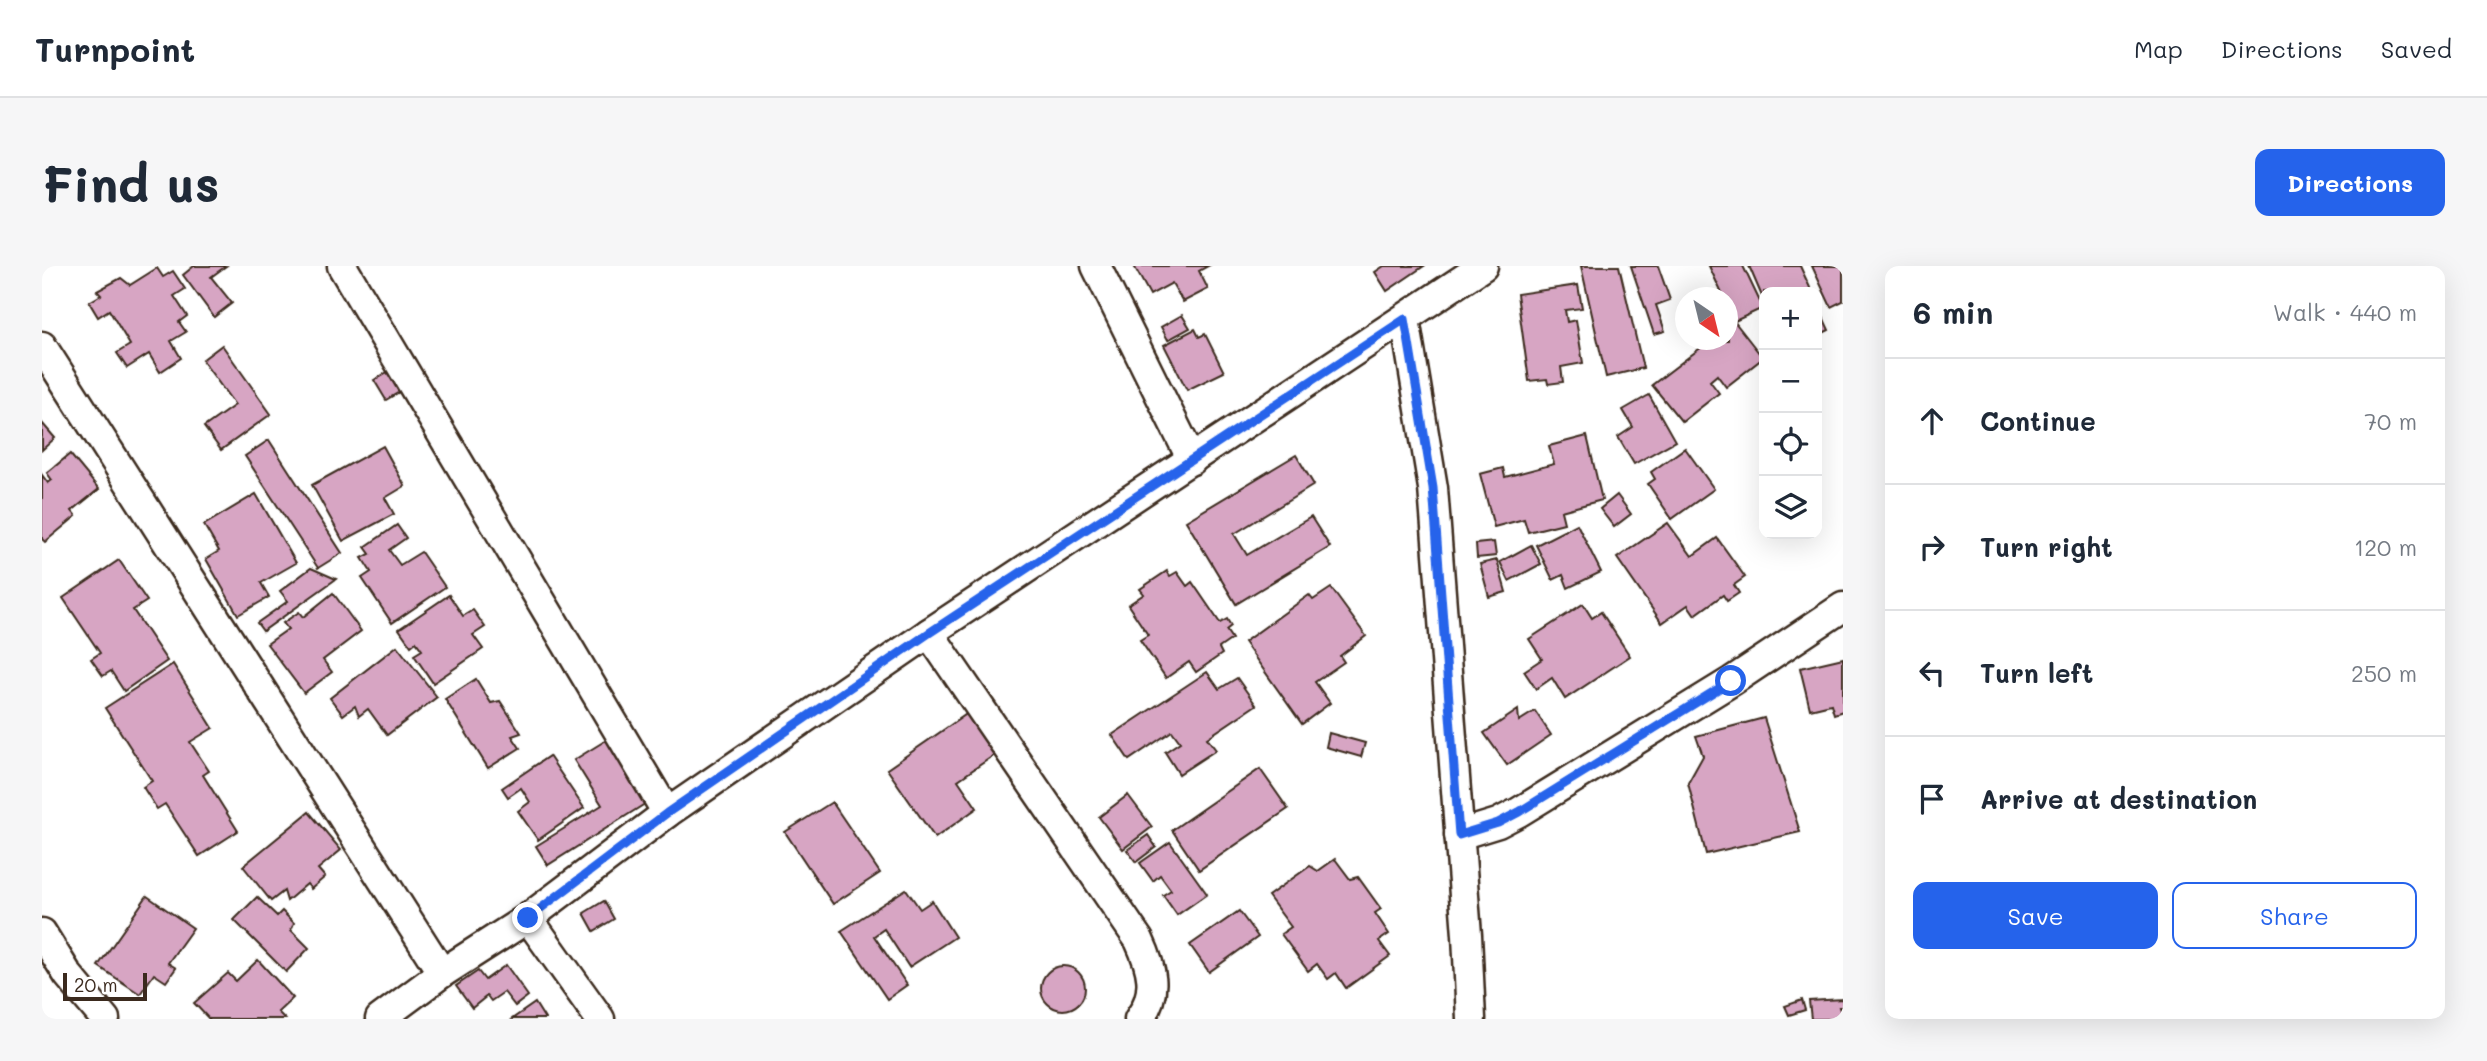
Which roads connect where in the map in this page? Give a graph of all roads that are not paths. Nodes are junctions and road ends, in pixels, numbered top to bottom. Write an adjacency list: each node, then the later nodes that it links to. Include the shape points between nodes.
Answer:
1 (342, 266): 9 (street)
2 (1096, 266): 6 (street)
3 (1478, 268): 4 (street)
4 (1405, 319): 6 (street); 10 (street, via 1433,488)
5 (42, 346): 13 (street)
6 (1192, 460): 8 (street)
7 (1843, 607): 10 (street, via 1519,812)
8 (929, 633): 9 (street); 17 (street, via 1139,940 1153,983)
9 (667, 813): 11 (street)
10 (1459, 835): 18 (street)
11 (528, 918): 13 (street); 16 (street)
12 (42, 933): 14 (street, via 68,975)
13 (442, 973): 15 (street)
14 (105, 1019)
15 (380, 1019)
16 (600, 1019)
17 (1139, 1019)
18 (1471, 1019)

